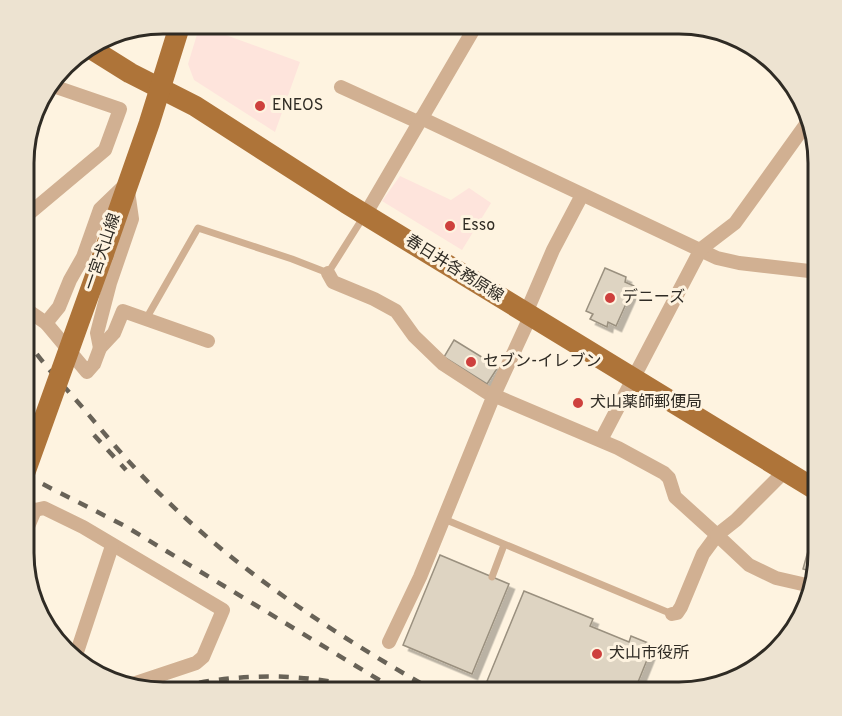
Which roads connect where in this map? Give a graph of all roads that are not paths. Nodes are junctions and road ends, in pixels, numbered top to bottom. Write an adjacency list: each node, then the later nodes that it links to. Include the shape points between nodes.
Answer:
1 (177, 34): 6 (main road, 一宮犬山線)
2 (471, 35): 7 (street)
3 (98, 53): 6 (main road, 春日井各務原線)
4 (341, 87): 7 (street)
5 (59, 88): 11 (street, via 120,109 105,150)
6 (161, 89): 9 (main road, 一宮犬山線); 12 (main road, 春日井各務原線, via 195,106)
7 (420, 120): 10 (street); 12 (street)
8 (803, 129): 13 (street, via 735,224)
9 (127, 183): 19 (street, via 99,209 60,308); 21 (street, via 132,219 110,283 98,333); 25 (main road, 一宮犬山線, bridge)
10 (582, 195): 13 (street); 17 (street, via 553,250)
11 (34, 209)
12 (365, 215): 15 (lane); 17 (main road, 春日井各務原線)
13 (702, 249): 14 (street, via 717,258 739,263); 22 (street)
14 (807, 271)
15 (328, 273): 18 (lane, via 198,228); 23 (street, via 333,282 396,311 414,336 444,364)
16 (34, 315): 19 (street)
17 (528, 315): 22 (main road, 春日井各務原線); 23 (street)
18 (147, 319): 20 (street); 21 (street, via 123,311 114,333)
19 (46, 323): 21 (street, via 87,372)
20 (208, 341)
21 (100, 348)
22 (634, 379): 24 (street); 26 (main road, 春日井各務原線)
23 (494, 395): 24 (street); 29 (street)
24 (601, 440): 30 (street, via 664,473 675,497)
25 (35, 445)
26 (785, 471): 27 (main road, 春日井各務原線); 30 (street)
27 (808, 485)
28 (35, 508): 32 (street, via 44,508 83,527)
29 (444, 519): 31 (lane); 36 (street)
30 (717, 534): 34 (street, via 749,565 776,578); 35 (street, via 703,554 681,607)
31 (504, 545): 33 (lane); 35 (lane)
32 (112, 546): 37 (street); 38 (street, via 223,610 203,657)
33 (492, 577)
34 (803, 584)
35 (672, 614)
36 (388, 642)
37 (78, 649)
38 (146, 680)

